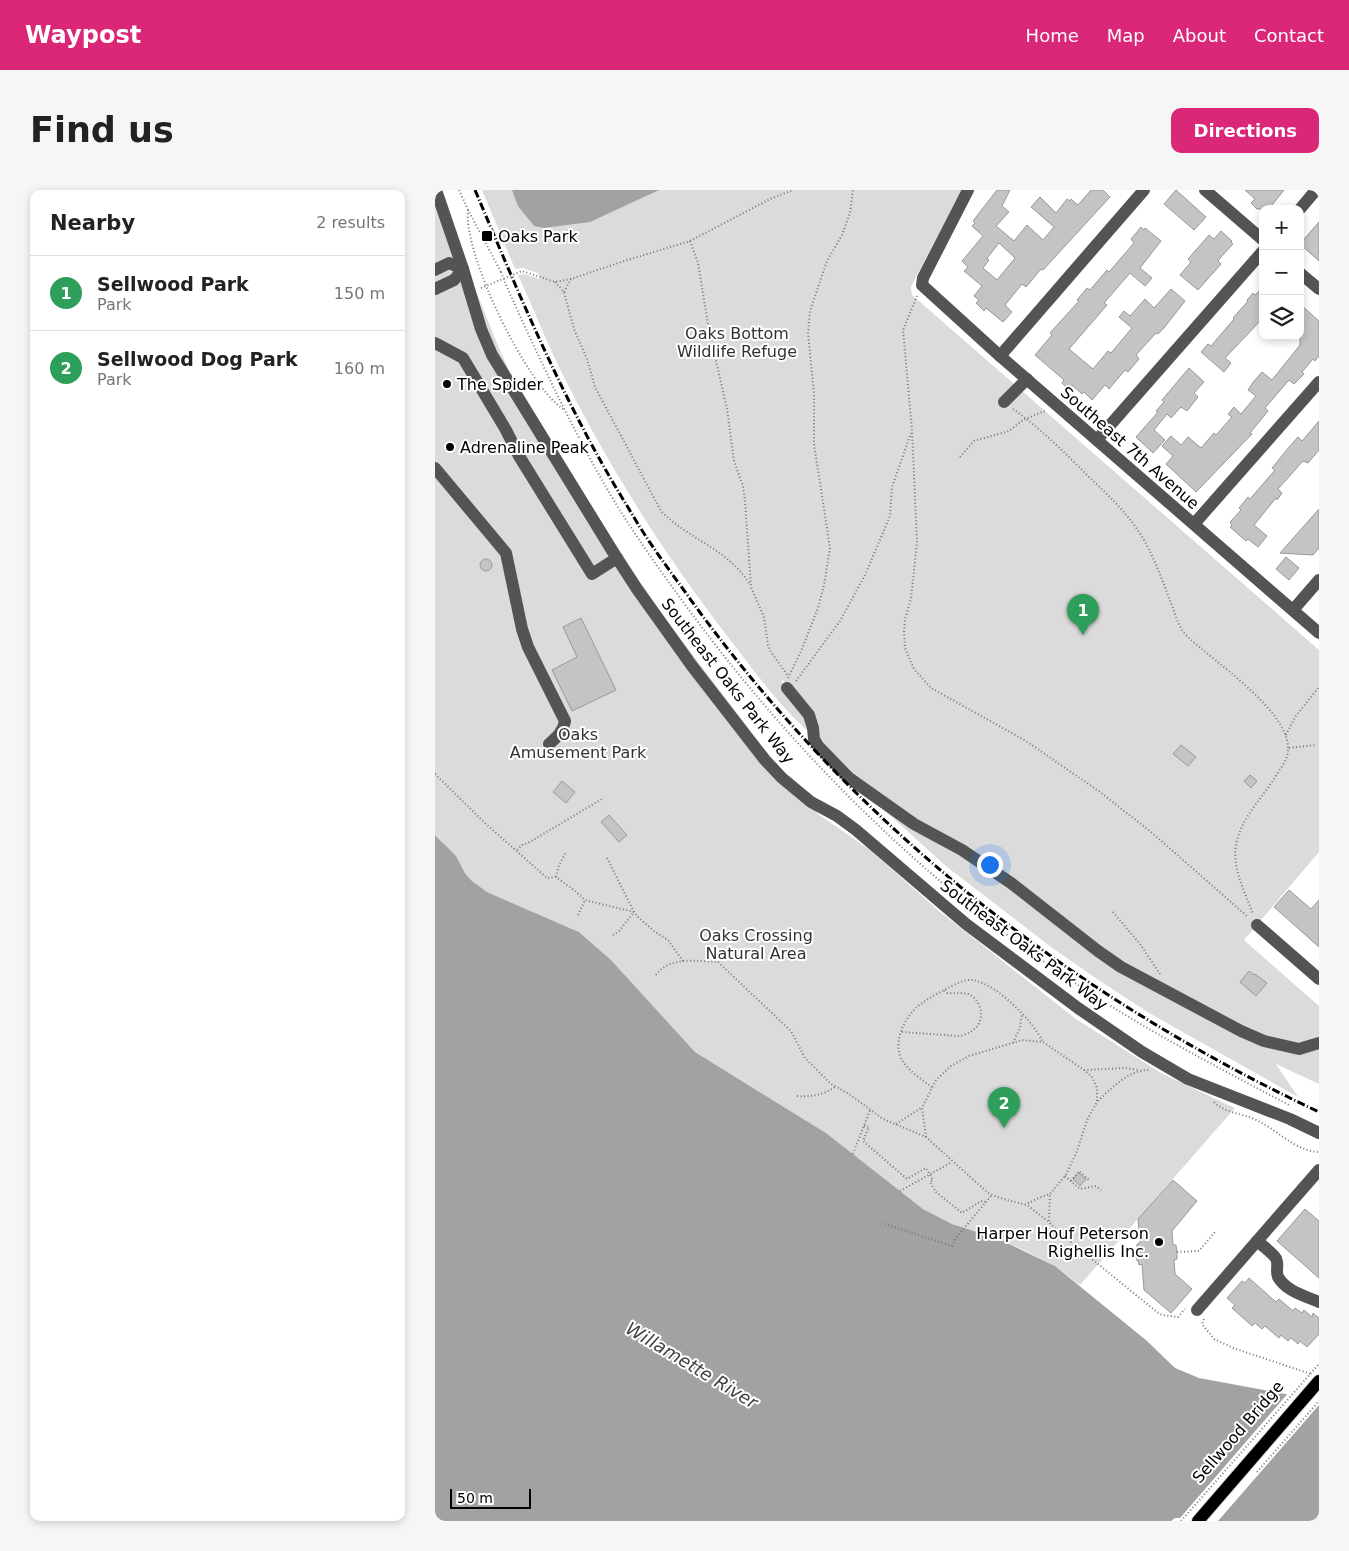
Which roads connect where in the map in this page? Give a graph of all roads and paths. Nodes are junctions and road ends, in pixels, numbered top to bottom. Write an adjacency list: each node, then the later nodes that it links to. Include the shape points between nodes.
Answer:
1 (436, 190): 14 (street, Southeast Oaks Park Way)
2 (459, 190): 10 (path)
3 (793, 190): 12 (path, via 770,198)
4 (853, 190): 43 (path, via 849,213 827,261 810,311 808,333 814,394 814,444 830,548 818,608)
5 (968, 190): 20 (street, via 923,278)
6 (1144, 190): 25 (street)
7 (1205, 190): 11 (street)
8 (1316, 190): 9 (street)
9 (1303, 205)
10 (468, 210): 19 (path, via 467,223); 30 (path, bridge, via 501,272)
11 (1259, 237)
12 (690, 241): 17 (path); 40 (path, via 700,271 734,461 743,486)
13 (1259, 256): 34 (street)
14 (463, 269): 15 (street, via 449,264); 21 (street, via 454,280); 38 (street, Southeast Oaks Park Way, via 492,355)
15 (435, 270)
16 (1304, 276): 22 (street)
17 (571, 279): 18 (path); 23 (path)
18 (555, 282): 19 (path, via 522,271); 23 (path)
19 (487, 285): 30 (path, via 525,366 548,397)
20 (922, 286): 25 (street, Southeast 7th Avenue); 33 (path, via 903,330)
21 (435, 289)
22 (1319, 289)
23 (564, 292): 40 (path, via 595,387 661,512 678,527 734,563)
24 (435, 344): 38 (street, via 463,358 592,574)
25 (1000, 356): 26 (street, Southeast 7th Avenue)
26 (1027, 379): 28 (street); 29 (street, Southeast 7th Avenue)
27 (1319, 382): 37 (street)
28 (1004, 402): 31 (path)
29 (1056, 404): 31 (path); 34 (street, Southeast 7th Avenue)
30 (564, 410): 32 (path)
31 (1027, 418): 35 (path, via 1009,431 974,441); 45 (path, via 1109,496 1137,528 1179,625 1187,636 1246,687 1281,724)
32 (572, 426)
33 (912, 430): 43 (path, via 892,487 890,516 865,575 824,645 795,683); 59 (path, via 917,542 904,632 905,648 914,669 931,688 1026,741 1100,792)
34 (1097, 440): 37 (street, Southeast 7th Avenue)
35 (960, 457)
36 (435, 468): 46 (street, via 506,553 528,647 565,721 560,734)
37 (1194, 524): 41 (street, Southeast 7th Avenue)
38 (617, 558): 83 (street, Southeast Oaks Park Way, via 678,648 777,774 801,795 856,830 966,924 1142,1052 1201,1084)
39 (1319, 580): 41 (street)
40 (751, 586): 43 (path, via 764,617 771,652)
41 (1293, 610): 42 (street, Southeast 7th Avenue)
42 (1319, 633)
43 (787, 682): 65 (street, via 809,715 818,746 849,778 914,824 962,850 1011,883 1121,967)
44 (1319, 687): 45 (path, via 1295,717)
45 (1286, 735): 48 (path)
46 (549, 744)
47 (1317, 745): 48 (path)
48 (1289, 748): 59 (path, via 1271,786 1248,814 1235,844 1238,875)
49 (435, 774): 51 (path)
50 (602, 799): 51 (path)
51 (517, 850): 54 (path, via 547,878)
52 (566, 852): 54 (path)
53 (607, 858): 56 (path)
54 (556, 877): 55 (path)
55 (585, 900): 56 (path); 58 (path)
56 (634, 912): 60 (path); 61 (path, via 668,940)
57 (1113, 912): 65 (path)
58 (578, 915)
59 (1257, 925): 63 (street)
60 (613, 935)
61 (683, 961): 62 (path, via 667,965); 74 (path, via 718,962 791,1030 805,1058)
62 (656, 974)
63 (1318, 976)
64 (944, 990): 66 (path, via 971,980 999,994); 67 (path, via 918,1007); 67 (path, via 967,994 977,1001 982,1014 975,1030 958,1036)
65 (1174, 995): 70 (street, via 1263,1041 1299,1049)
66 (1023, 1014): 68 (path); 69 (path)
67 (901, 1032): 75 (path, via 901,1057 915,1075)
68 (1043, 1042): 69 (path); 71 (path)
69 (1013, 1043): 75 (path, via 960,1060 942,1073)
70 (1319, 1043)
71 (1084, 1070): 72 (path); 78 (path, via 1095,1083)
72 (1140, 1070): 73 (path); 78 (path)
73 (1154, 1072)
74 (835, 1087): 76 (path, via 821,1094); 80 (path)
75 (931, 1087): 79 (path)
76 (797, 1096)
77 (1211, 1099): 85 (path, via 1224,1110 1258,1120 1304,1149)
78 (1097, 1102): 90 (path)
79 (922, 1108): 81 (path); 84 (path)
80 (870, 1110): 81 (path); 82 (path)
81 (896, 1124): 84 (path)
82 (864, 1126): 86 (path); 89 (path, via 869,1127 863,1142 907,1179 926,1168)
83 (1319, 1133)
84 (926, 1137): 87 (path)
85 (1319, 1152)
86 (853, 1154)
87 (952, 1162): 89 (path); 96 (path)
88 (1319, 1170): 102 (street)
89 (930, 1174): 94 (path); 97 (path, via 933,1180 930,1182 936,1192 962,1213 979,1202)
90 (1065, 1176): 92 (path); 95 (path)
91 (1089, 1180): 92 (path, via 1079,1171)
92 (1071, 1181): 93 (path, via 1080,1189 1096,1186)
93 (1101, 1190)
94 (900, 1191)
95 (1050, 1194): 98 (path); 99 (path)
96 (992, 1195): 97 (path); 98 (path)
97 (986, 1202): 100 (path, via 952,1246)
98 (1027, 1205): 99 (path)
99 (1049, 1222): 105 (path, via 1163,1316 1178,1317)
100 (885, 1224)
101 (1215, 1232): 103 (path, via 1199,1251)
102 (1257, 1241): 104 (street, via 1275,1257 1278,1276 1283,1282 1297,1293); 105 (street)
103 (1177, 1252)
104 (1319, 1302)
105 (1196, 1310): 107 (path, via 1214,1339)
106 (1319, 1364): 108 (path, Sellwood Bridge, bridge)
107 (1317, 1379): 109 (main road, Sellwood Bridge)
108 (1181, 1521)
109 (1198, 1521)

